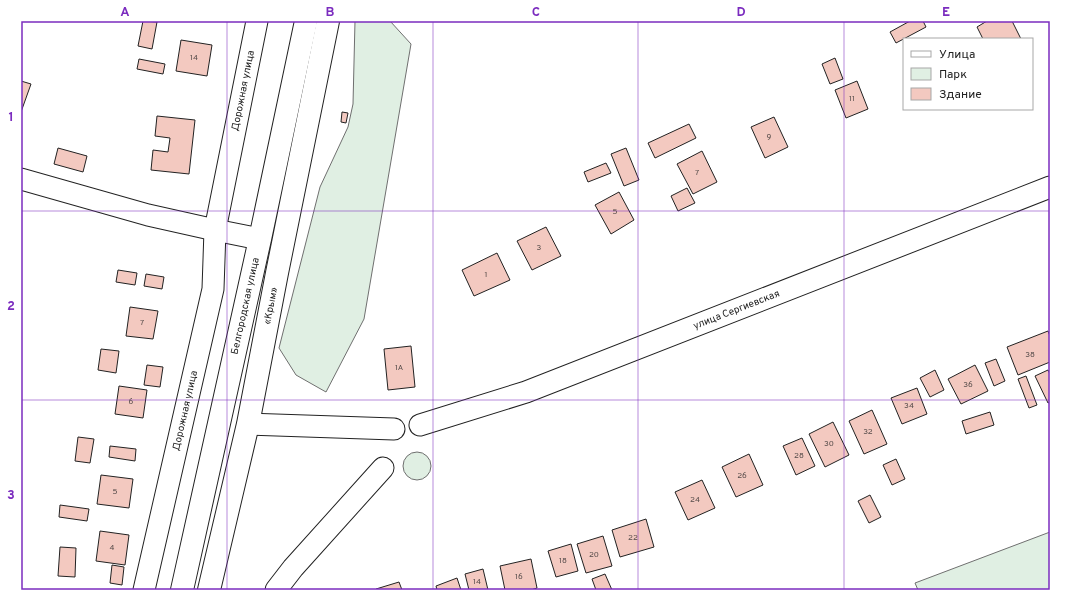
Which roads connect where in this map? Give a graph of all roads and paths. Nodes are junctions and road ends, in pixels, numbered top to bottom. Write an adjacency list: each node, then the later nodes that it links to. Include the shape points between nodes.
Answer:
1 (257, 21): 6 (street, Дорожная улица)
2 (306, 21): 7 (main road, Белгородская улица)
3 (328, 21): 8 (main road, «Крым»)
4 (21, 180): 6 (street, via 148,215)
5 (1050, 187): 9 (street, улица Сергиевская, via 526,392)
6 (215, 230): 7 (street); 12 (street, Дорожная улица, via 213,289)
7 (260, 239): 13 (main road, Белгородская улица)
8 (248, 424): 10 (street); 14 (main road, «Крым»)
9 (420, 425)
10 (394, 429)
11 (382, 468): 15 (street)
12 (144, 590)
13 (182, 590)
14 (209, 590)
15 (276, 590)

